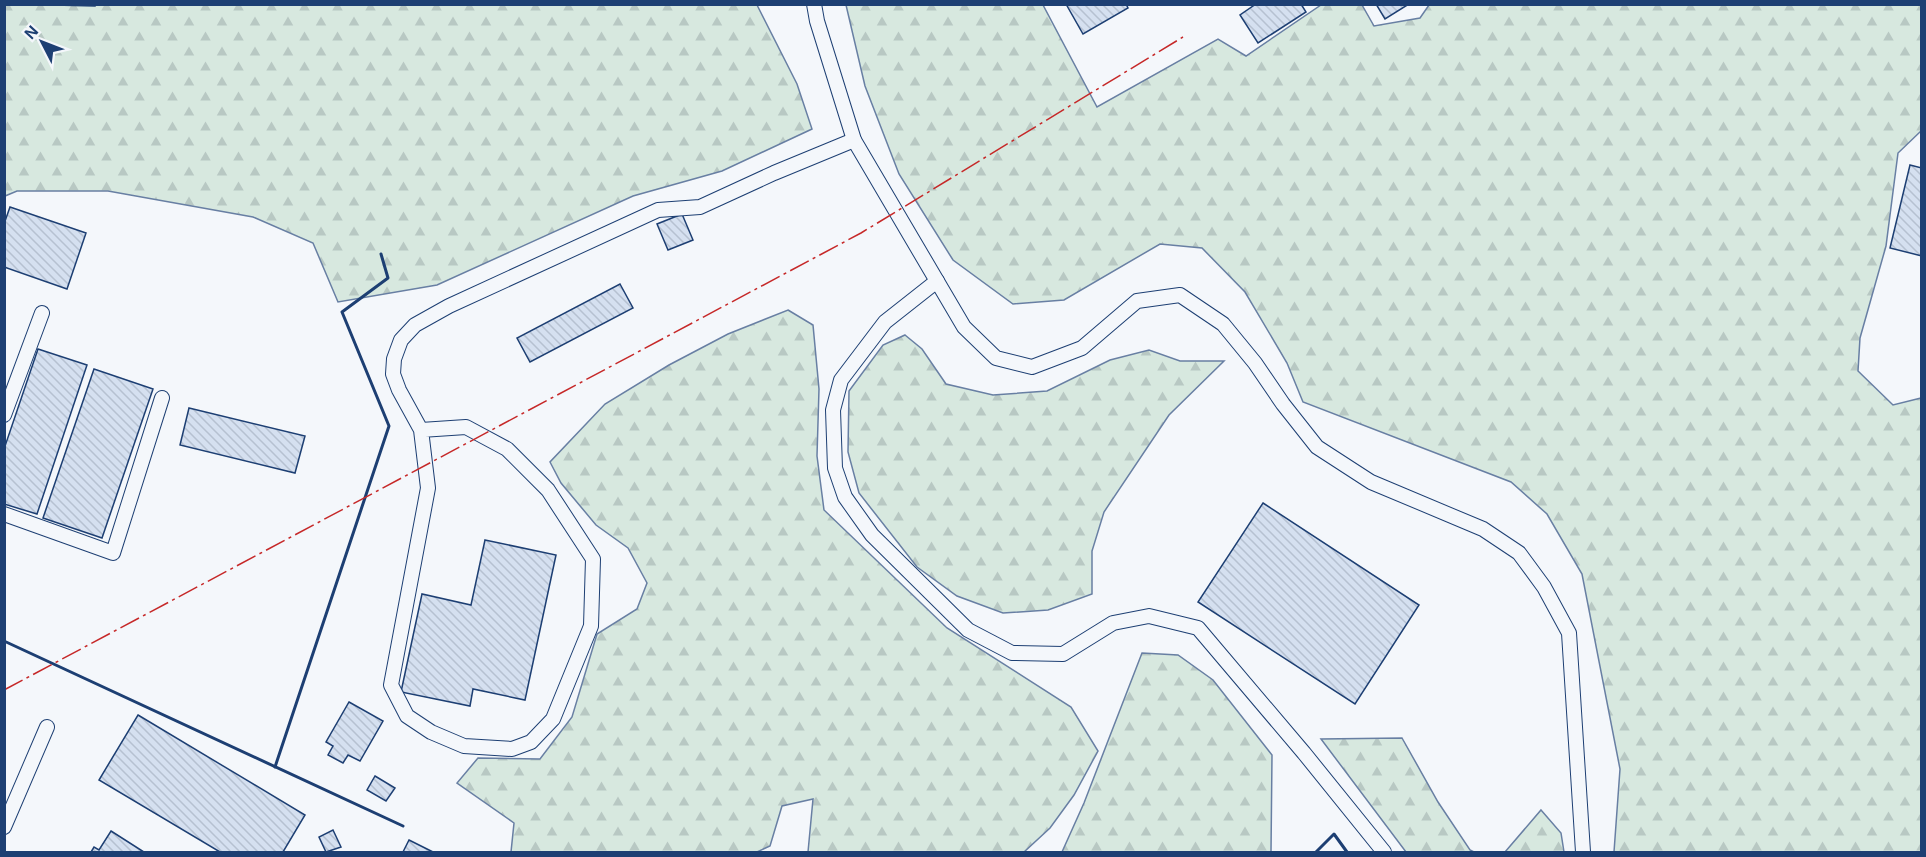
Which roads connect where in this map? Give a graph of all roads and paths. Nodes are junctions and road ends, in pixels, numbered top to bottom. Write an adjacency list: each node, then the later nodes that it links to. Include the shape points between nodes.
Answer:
1 (814, 4): 2 (lane)
2 (854, 140): 3 (lane); 7 (lane, via 700,207 658,210 415,325 401,340 393,374)
3 (937, 281): 11 (lane, via 885,322 841,380 832,410 835,468 845,497 872,535 968,630 1012,653 1063,654 1113,623 1149,616 1198,628); 12 (lane, via 964,327 996,358 1032,367 1082,348 1137,301 1180,295 1223,324 1317,447 1371,482 1482,529 1519,553 1544,587 1569,633)
4 (42, 313): 6 (lane)
5 (162, 398): 8 (lane, via 113,553)
6 (4, 415)
7 (421, 429): 7 (lane, via 466,427 507,449 548,490 593,559 591,626 553,719 531,742 512,749 464,746 431,732 407,716 391,685 428,488)
8 (4, 514)
9 (47, 727): 10 (lane)
10 (4, 827)
11 (1384, 852)
12 (1583, 852)

